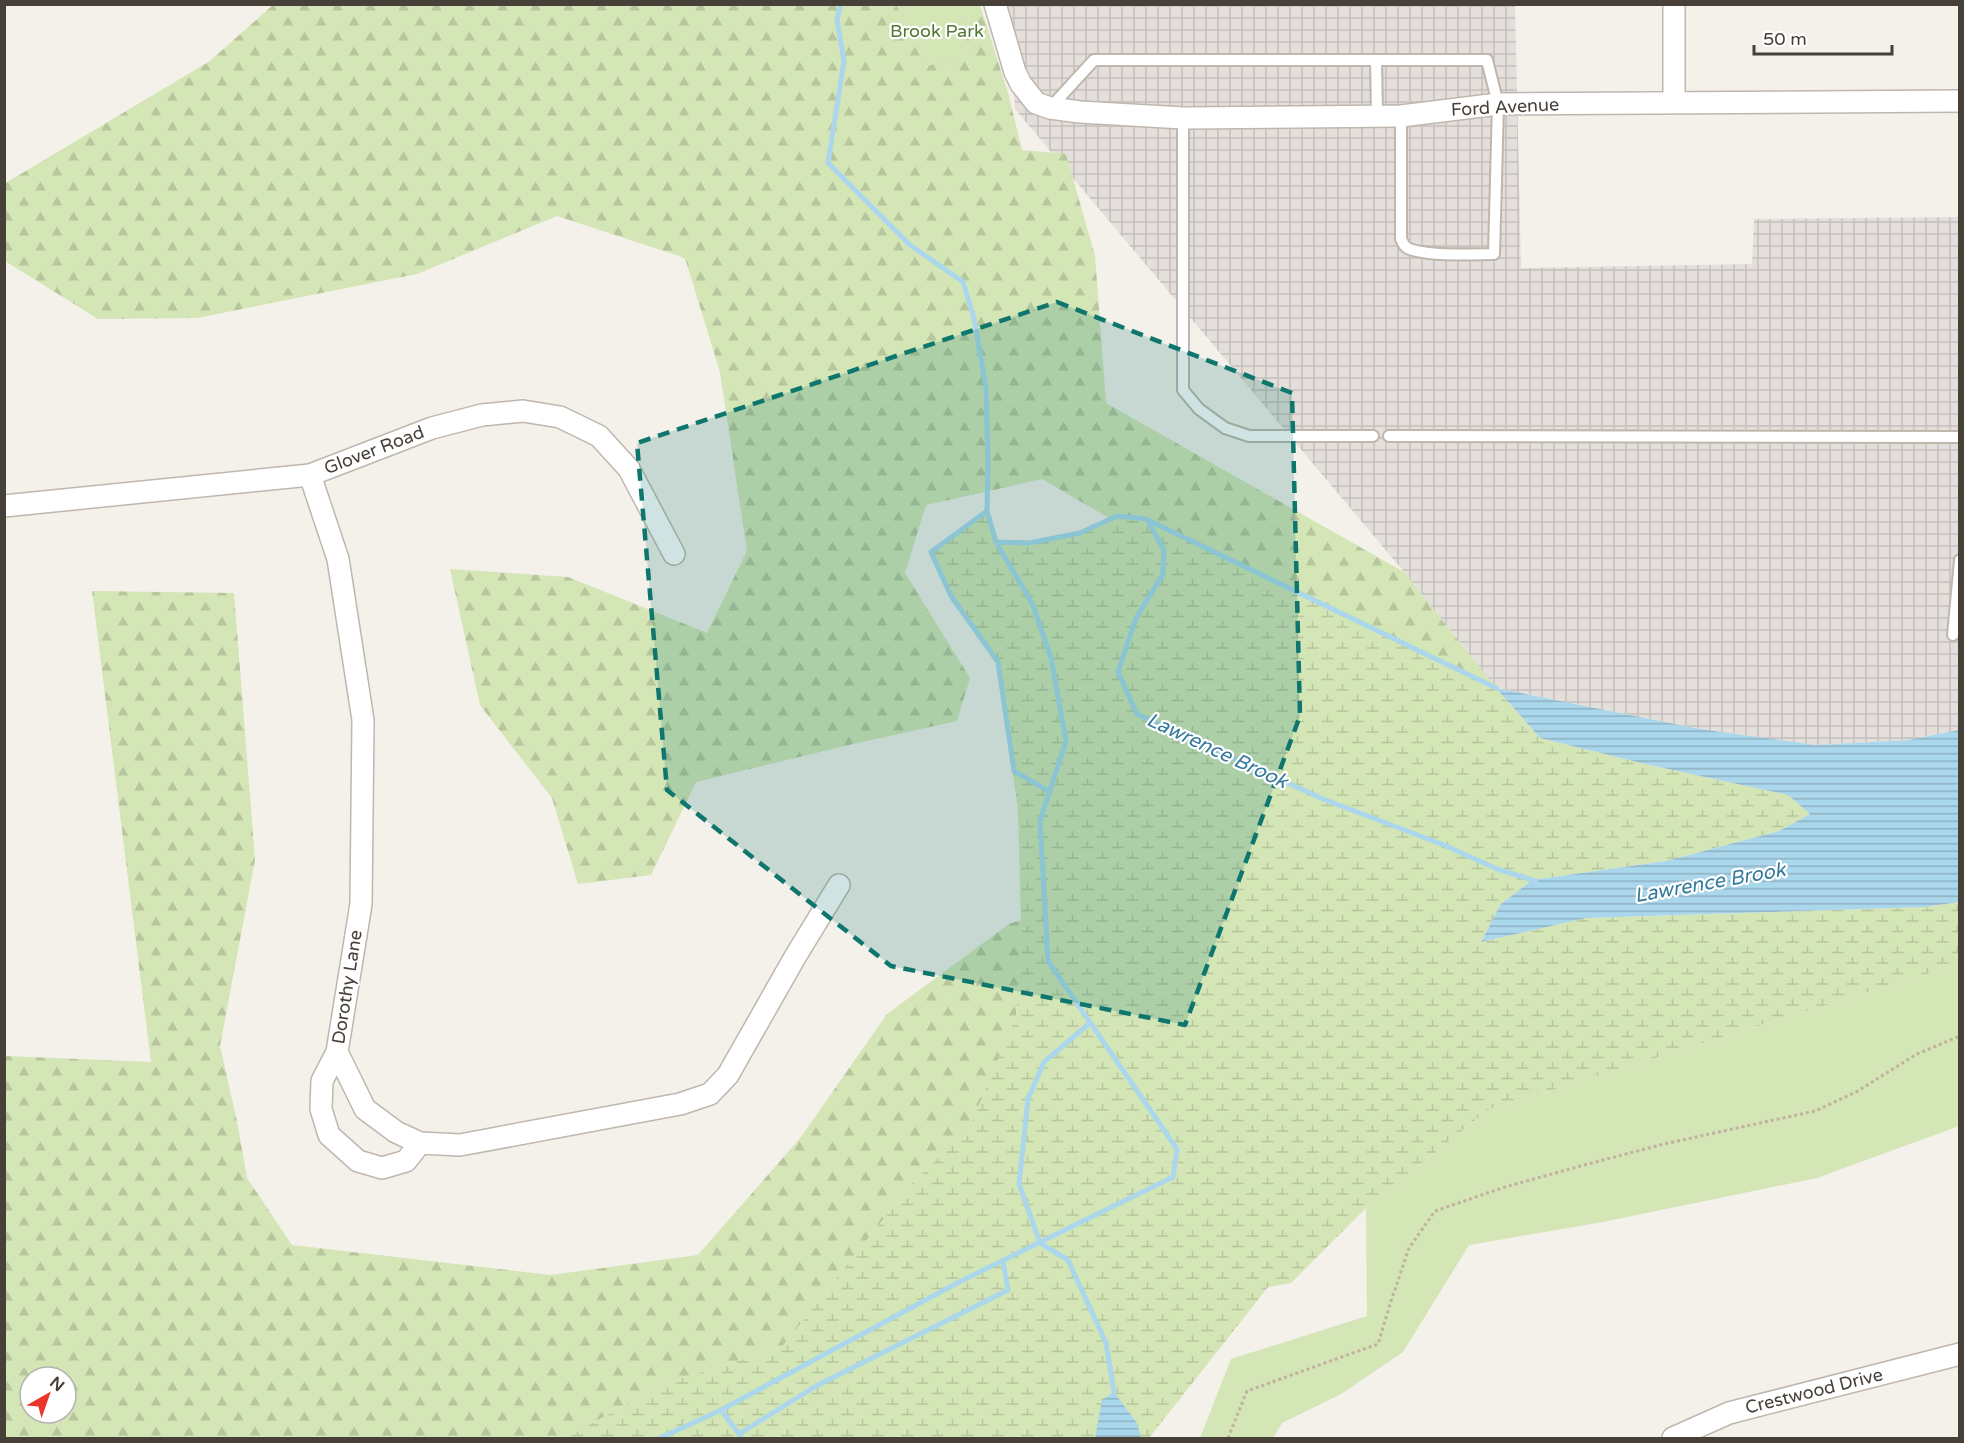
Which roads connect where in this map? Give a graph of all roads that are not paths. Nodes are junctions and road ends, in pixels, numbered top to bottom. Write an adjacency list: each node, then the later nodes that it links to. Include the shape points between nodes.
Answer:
1 (995, 4): 7 (street, via 1021,84 1036,103)
2 (1674, 4): 5 (street)
3 (1376, 60): 6 (lane, via 1487,60); 7 (lane, via 1094,60); 8 (lane)
4 (1959, 101): 5 (street, Ford Avenue)
5 (1674, 103): 6 (street, Ford Avenue)
6 (1498, 104): 9 (street, Ford Avenue); 9 (lane, via 1494,254 1430,253 1404,245)
7 (1050, 108): 10 (street, Ford Avenue)
8 (1377, 116): 9 (street, Ford Avenue); 10 (street, Ford Avenue)
9 (1401, 116)
10 (1184, 118): 11 (lane, via 1183,390 1216,422 1249,436)
11 (1373, 436)
12 (1389, 436): 13 (lane)
13 (1959, 436)
14 (310, 475): 15 (street, Glover Road); 16 (street, Glover Road, via 432,428 482,415 523,411 560,417 599,436 629,469); 20 (street, Dorothy Lane, via 338,559 363,720 361,904)
15 (4, 506)
16 (674, 554)
17 (1959, 560): 18 (lane)
18 (1953, 635)
19 (839, 885): 21 (street, Dorothy Lane, via 728,1075 710,1094 680,1104 460,1144)
20 (337, 1052): 21 (street, Dorothy Lane, via 365,1110); 21 (street, via 322,1081 321,1109 329,1135 358,1161 382,1168 406,1161)
21 (420, 1143)
22 (1959, 1354): 23 (street, Crestwood Drive, via 1729,1413)
23 (1673, 1438)

